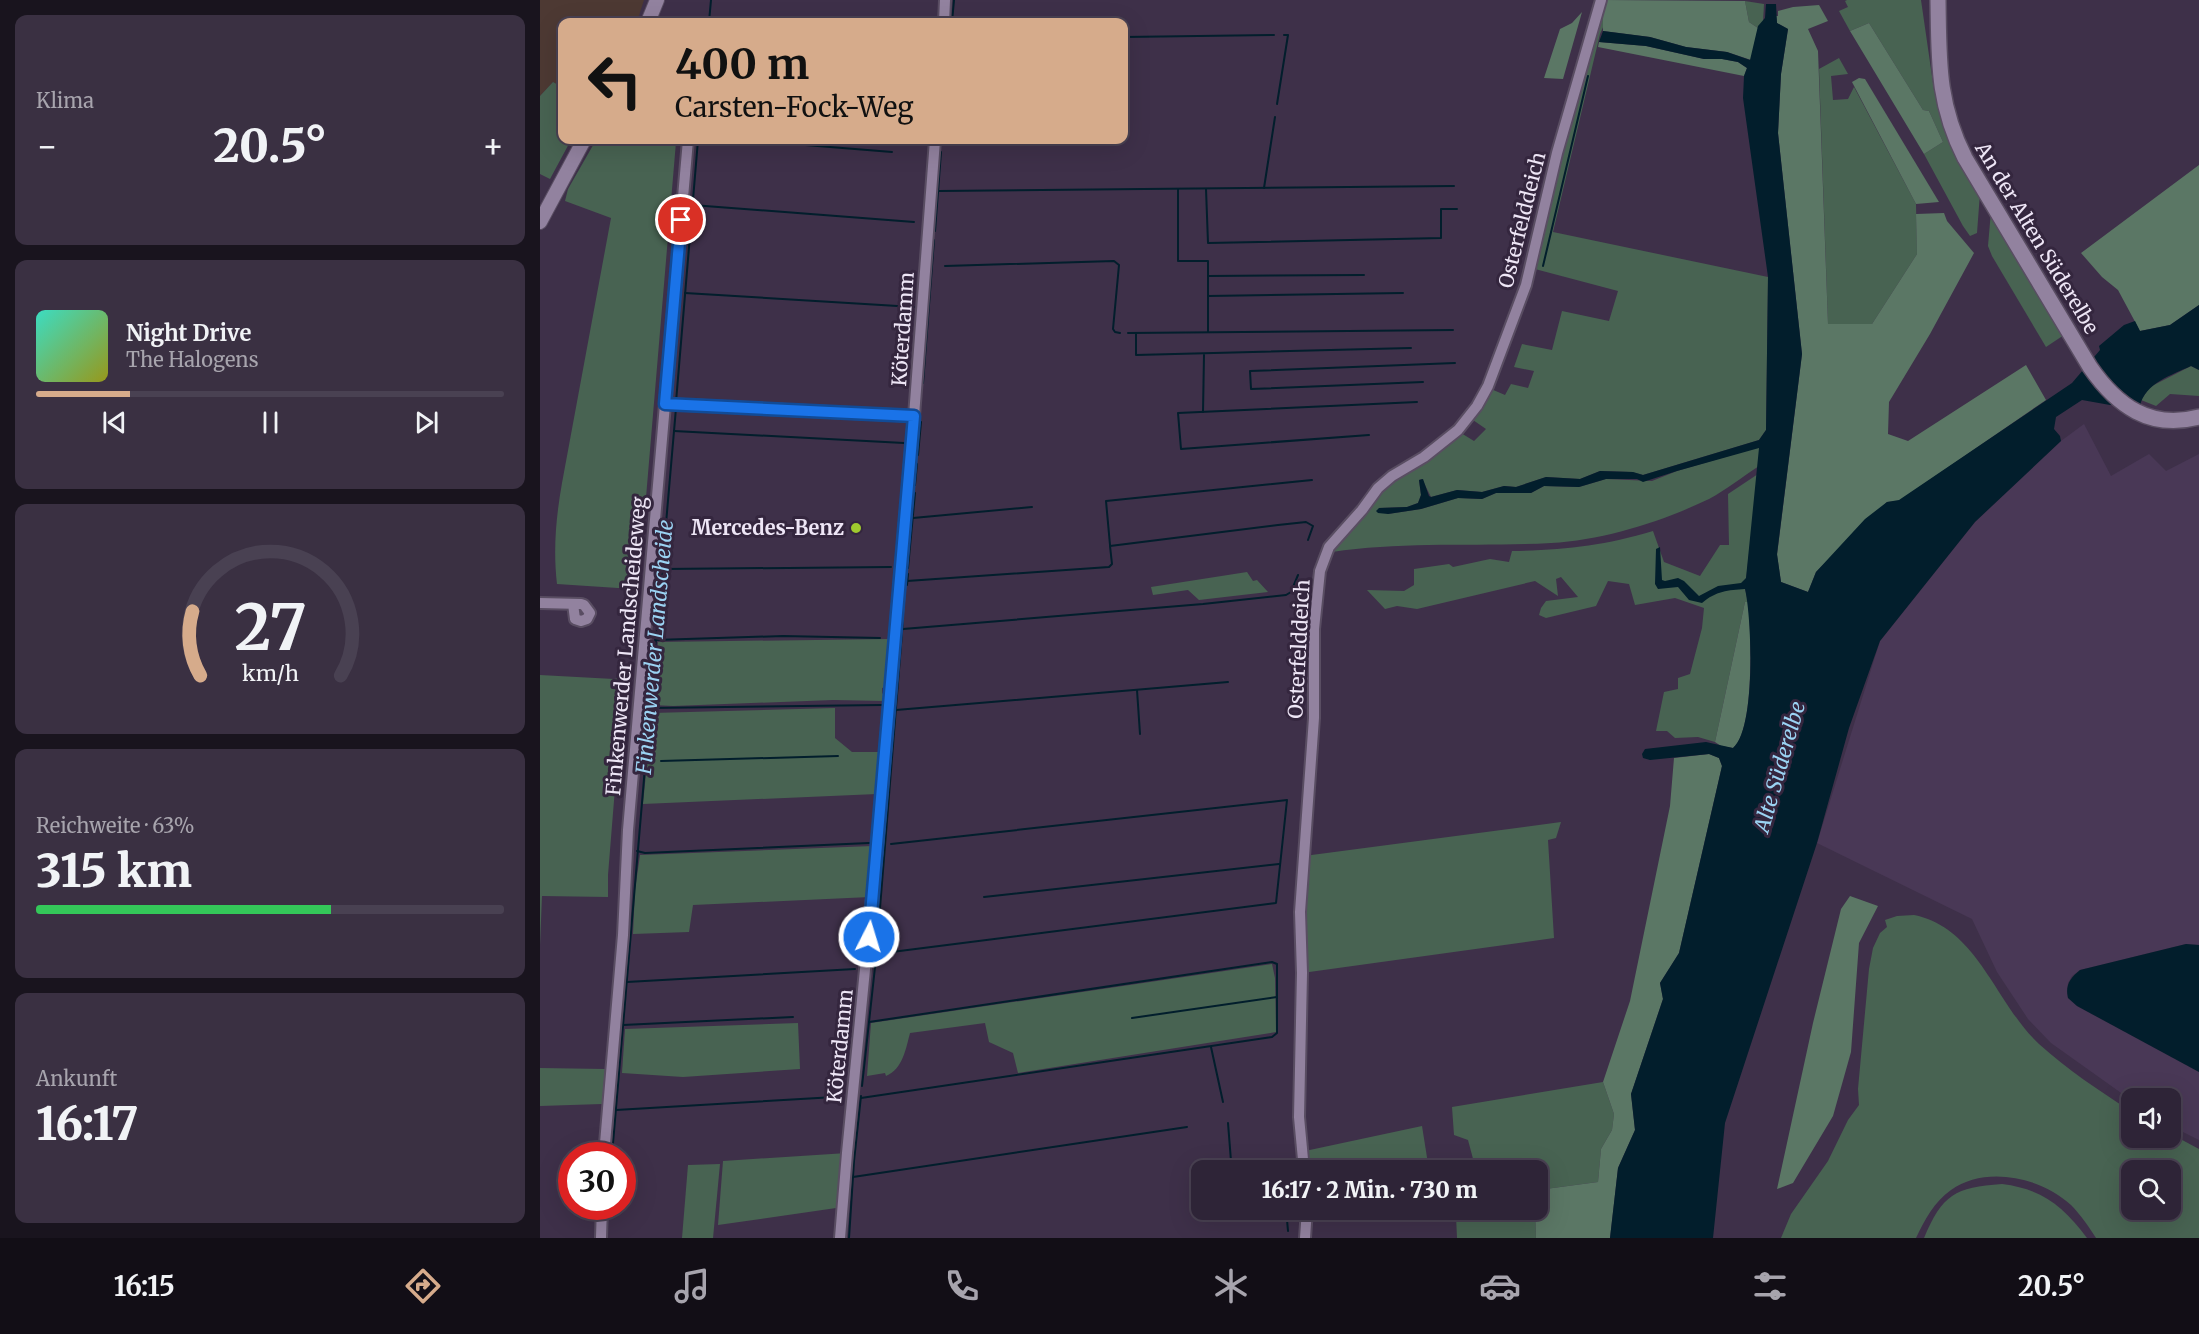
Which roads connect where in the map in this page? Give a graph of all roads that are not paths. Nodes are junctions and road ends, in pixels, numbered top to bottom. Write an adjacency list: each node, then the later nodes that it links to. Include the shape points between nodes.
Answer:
1 (657, 0): 5 (street)
2 (945, 0): 6 (street)
3 (1601, 0): 17 (street, Osterfelddeich, via 1557,153 1526,285 1488,386 1458,430 1378,488 1329,547 1320,571 1300,912 1299,1117)
4 (1938, 0): 13 (main road, An der Alten Süderelbe, via 1941,86 1953,135 2066,328 2101,382 2133,411 2156,418)
5 (650, 18)
6 (944, 18)
7 (582, 144): 10 (street)
8 (688, 144): 11 (street, Finkenwerder Landscheideweg)
9 (935, 144): 12 (street, Köterdamm)
10 (540, 221)
11 (673, 404): 12 (street); 16 (street, Finkenwerder Landscheideweg, via 628,830)
12 (914, 416): 21 (street, Köterdamm)
13 (2199, 417)
14 (540, 603): 15 (street)
15 (573, 604)
16 (605, 1142)
17 (1303, 1160)
18 (602, 1220): 20 (street)
19 (1306, 1220): 22 (street)
20 (602, 1238)
21 (840, 1238)
22 (1305, 1238)

